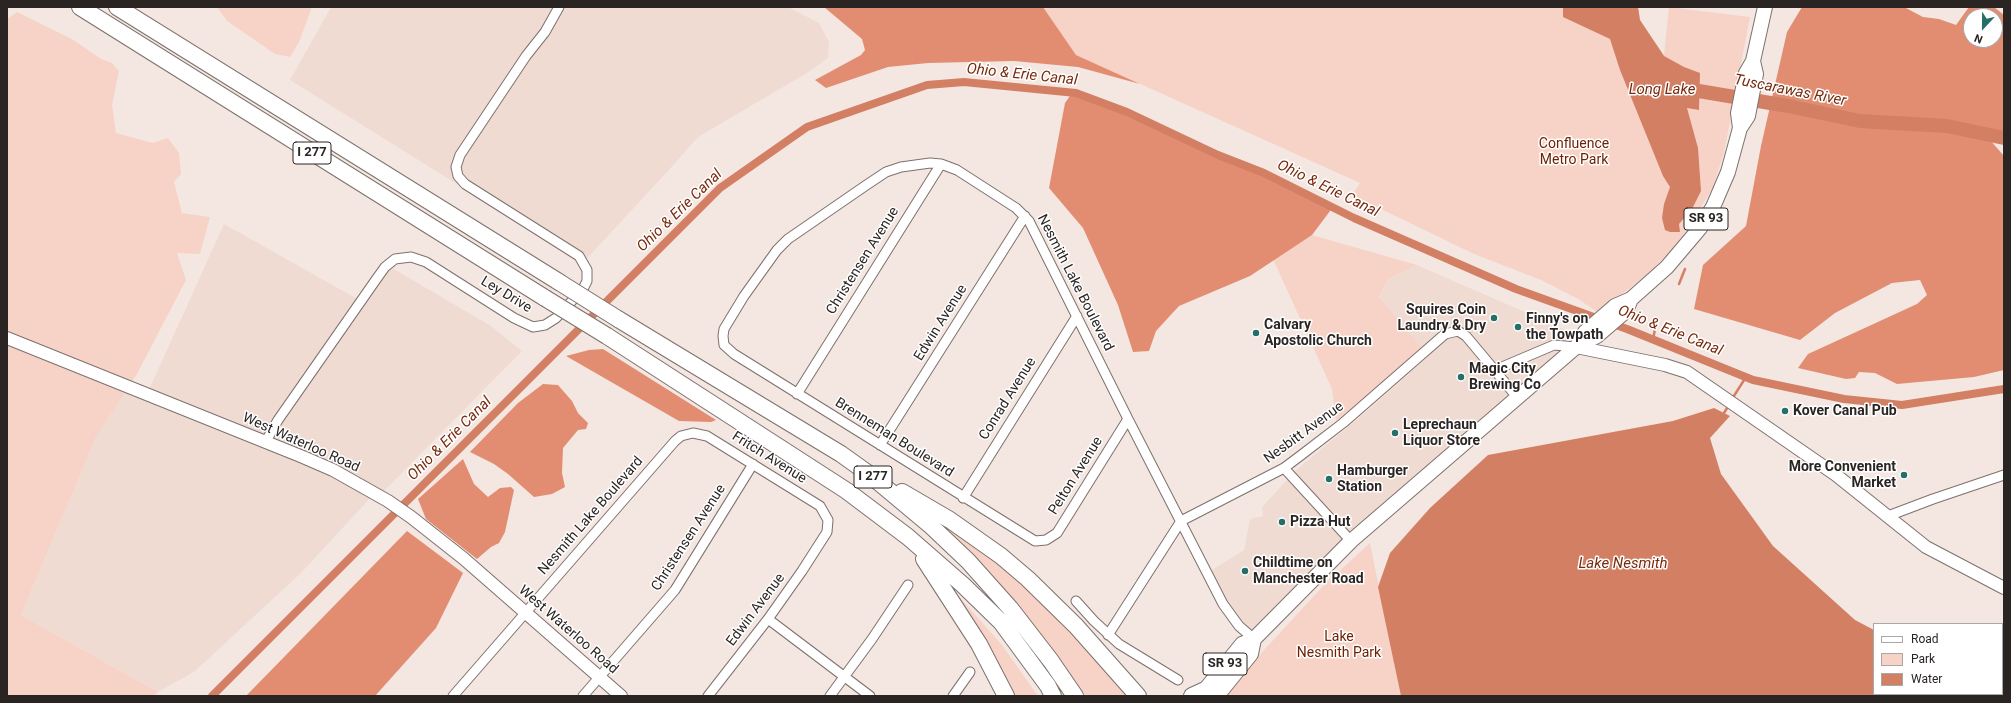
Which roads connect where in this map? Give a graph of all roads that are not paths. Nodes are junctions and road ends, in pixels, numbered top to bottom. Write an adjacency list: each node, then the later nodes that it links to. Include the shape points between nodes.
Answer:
1 (80, 7): 26 (highway, I 277, bridge, via 607,336 847,491)
2 (118, 7): 20 (highway, I 277, bridge)
3 (559, 7): 15 (street, Ley Drive, via 545,32 460,155 456,167 458,176 466,184 579,256 587,270 587,281 583,289 556,318 545,325 533,327 514,318 426,262 411,257 395,259 385,267 375,281)
4 (1765, 7): 9 (main road, SR 93, via 1740,128 1723,186 1706,218 1667,267)
5 (941, 164): 6 (street, Nesmith Lake Boulevard, via 963,174); 10 (street, Nesmith Lake Boulevard, via 901,167 886,172 783,244 755,278 725,324 723,341); 12 (street, Christensen Avenue)
6 (1025, 216): 7 (street, Nesmith Lake Boulevard); 17 (street, Edwin Avenue)
7 (1078, 316): 14 (street, Nesmith Lake Boulevard); 22 (street, Conrad Avenue)
8 (7, 338): 15 (main road, West Waterloo Road)
9 (1576, 347): 11 (street, via 1554,345); 13 (main road, SR 93); 23 (main road, via 1681,370 1836,474)
10 (734, 354): 12 (street, Brenneman Boulevard)
11 (1495, 370): 13 (street, Nesbitt Avenue); 19 (street, Nesbitt Avenue, via 1463,333 1452,331 1445,334 1343,423)
12 (797, 394): 17 (street, Brenneman Boulevard)
13 (1518, 397): 28 (main road, SR 93)
14 (1128, 419): 24 (street, Nesmith Lake Boulevard); 27 (street, Pelton Avenue, via 1057,533 1052,538)
15 (266, 441): 32 (main road, West Waterloo Road, via 333,470 388,501 463,558)
16 (671, 444): 18 (street, Fritch Avenue, via 681,436 701,433); 32 (street, Nesmith Lake Boulevard)
17 (880, 445): 22 (street, Brenneman Boulevard)
18 (753, 464): 25 (street, Fritch Avenue, via 824,509 828,527); 38 (street, Christensen Avenue, via 675,590)
19 (1284, 468): 24 (street, Nesbitt Avenue); 28 (street)
20 (869, 474): 50 (highway, I 277, via 968,561 1010,608); 51 (highway, via 937,512 1001,556 1045,594)
21 (2004, 475): 23 (street)
22 (963, 498): 27 (street, Brenneman Boulevard, via 1031,539)
23 (1888, 516): 30 (main road, via 1926,547)
24 (1181, 521): 34 (street); 35 (street, Nesmith Lake Boulevard, via 1223,604 1239,626)
25 (823, 537): 33 (street, Edwin Avenue)
26 (912, 541): 48 (highway, via 979,644); 49 (highway, I 277, via 1001,622)
27 (1042, 541)
28 (1351, 541): 35 (main road, SR 93)
29 (908, 585): 37 (street)
30 (2004, 588)
31 (1076, 601): 34 (street)
32 (525, 613): 38 (main road, West Waterloo Road); 41 (street, Nesmith Lake Boulevard)
33 (768, 619): 37 (street); 44 (street, Edwin Avenue)
34 (1108, 635): 39 (street)
35 (1254, 639): 40 (main road, SR 93, via 1242,644)
36 (970, 672): 47 (street)
37 (844, 677): 45 (street); 46 (street)
38 (599, 678): 42 (street, Christensen Avenue); 43 (main road, West Waterloo Road)
39 (1178, 680)
40 (1203, 694)
41 (452, 696)
42 (582, 696)
43 (621, 696)
44 (708, 696)
45 (830, 696)
46 (870, 696)
47 (953, 696)
48 (1006, 696)
49 (1053, 696)
50 (1075, 696)
51 (1138, 696)

